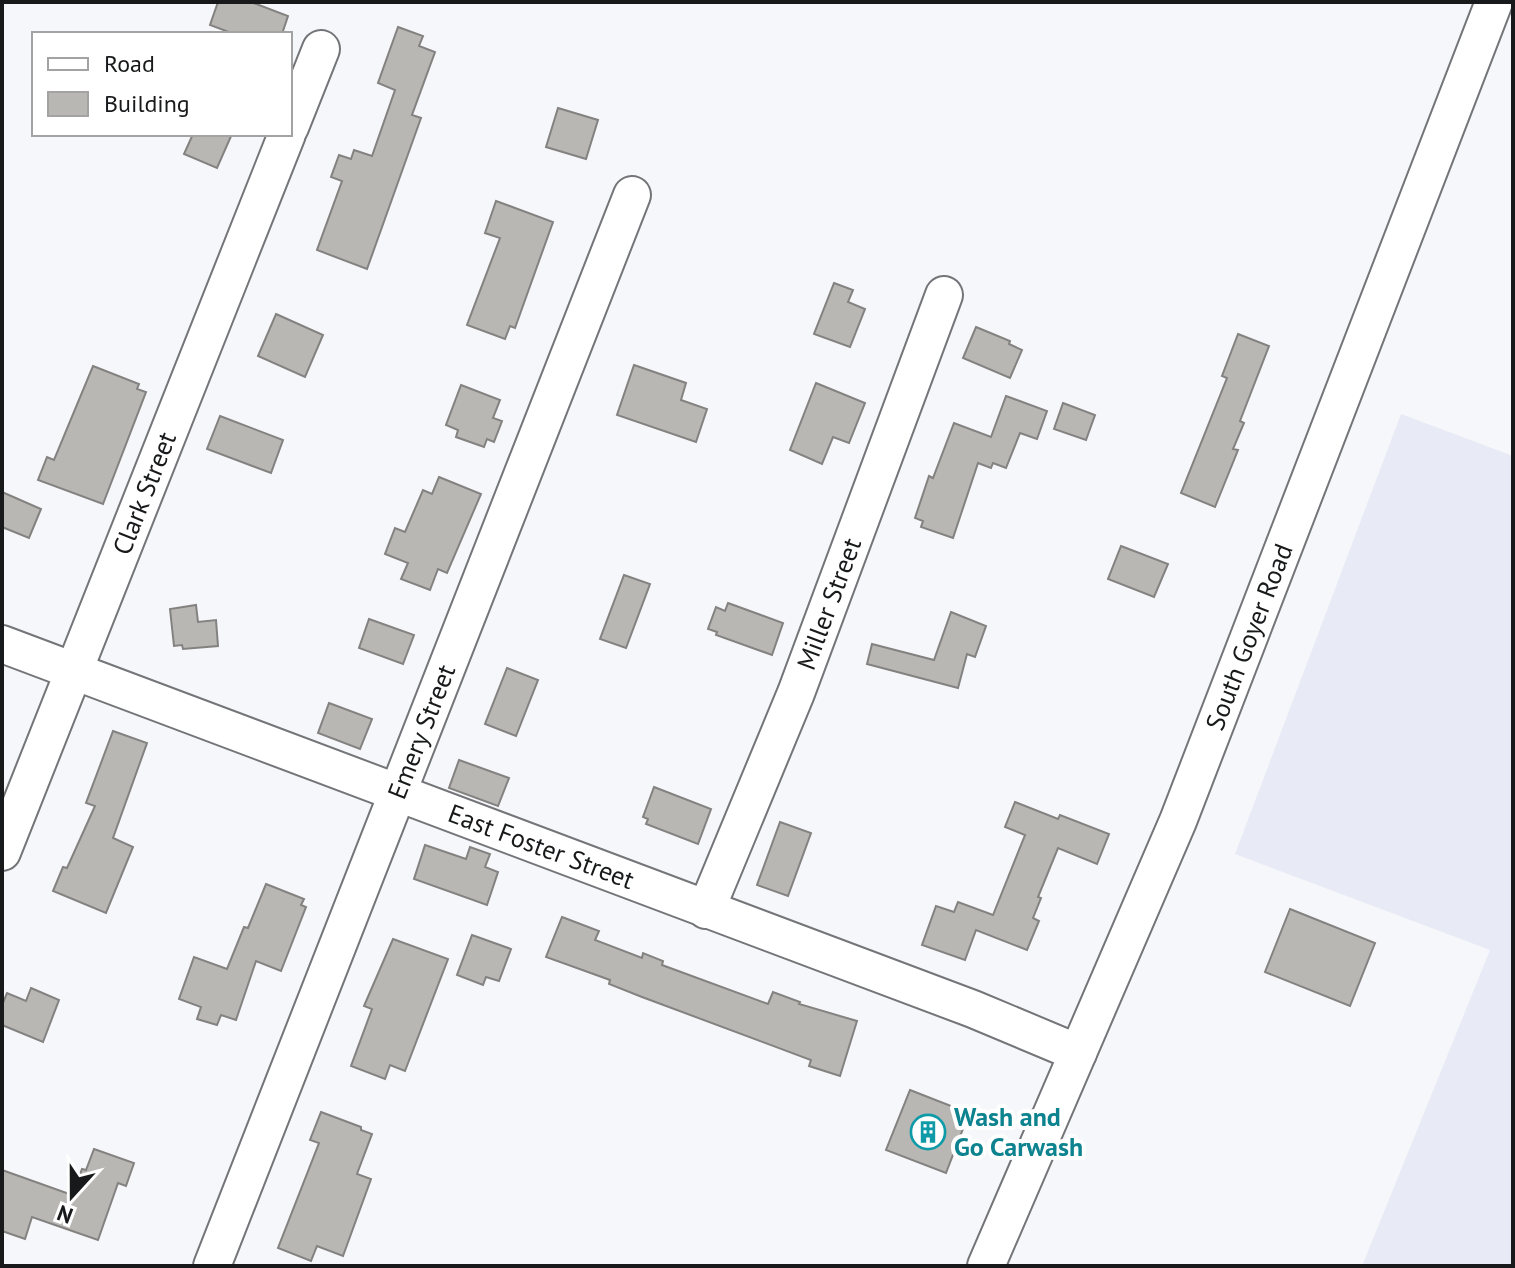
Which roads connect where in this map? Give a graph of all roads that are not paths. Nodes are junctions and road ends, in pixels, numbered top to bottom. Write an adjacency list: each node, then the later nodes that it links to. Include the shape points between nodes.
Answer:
1 (1494, 2): 12 (street, South Goyer Road, via 1178,821)
2 (321, 49): 3 (street)
3 (292, 122)
4 (286, 136): 8 (street, Clark Street)
5 (632, 195): 9 (street, Emery Street)
6 (944, 295): 11 (street, Miller Street, via 796,693)
7 (2, 644): 8 (street, East Foster Street)
8 (72, 671): 9 (street, East Foster Street); 10 (street, Clark Street)
9 (396, 794): 11 (street, East Foster Street); 13 (street, Emery Street)
10 (2, 852)
11 (706, 910): 12 (street, East Foster Street)
12 (1078, 1053): 14 (street, South Goyer Road)
13 (212, 1266)
14 (986, 1266)

